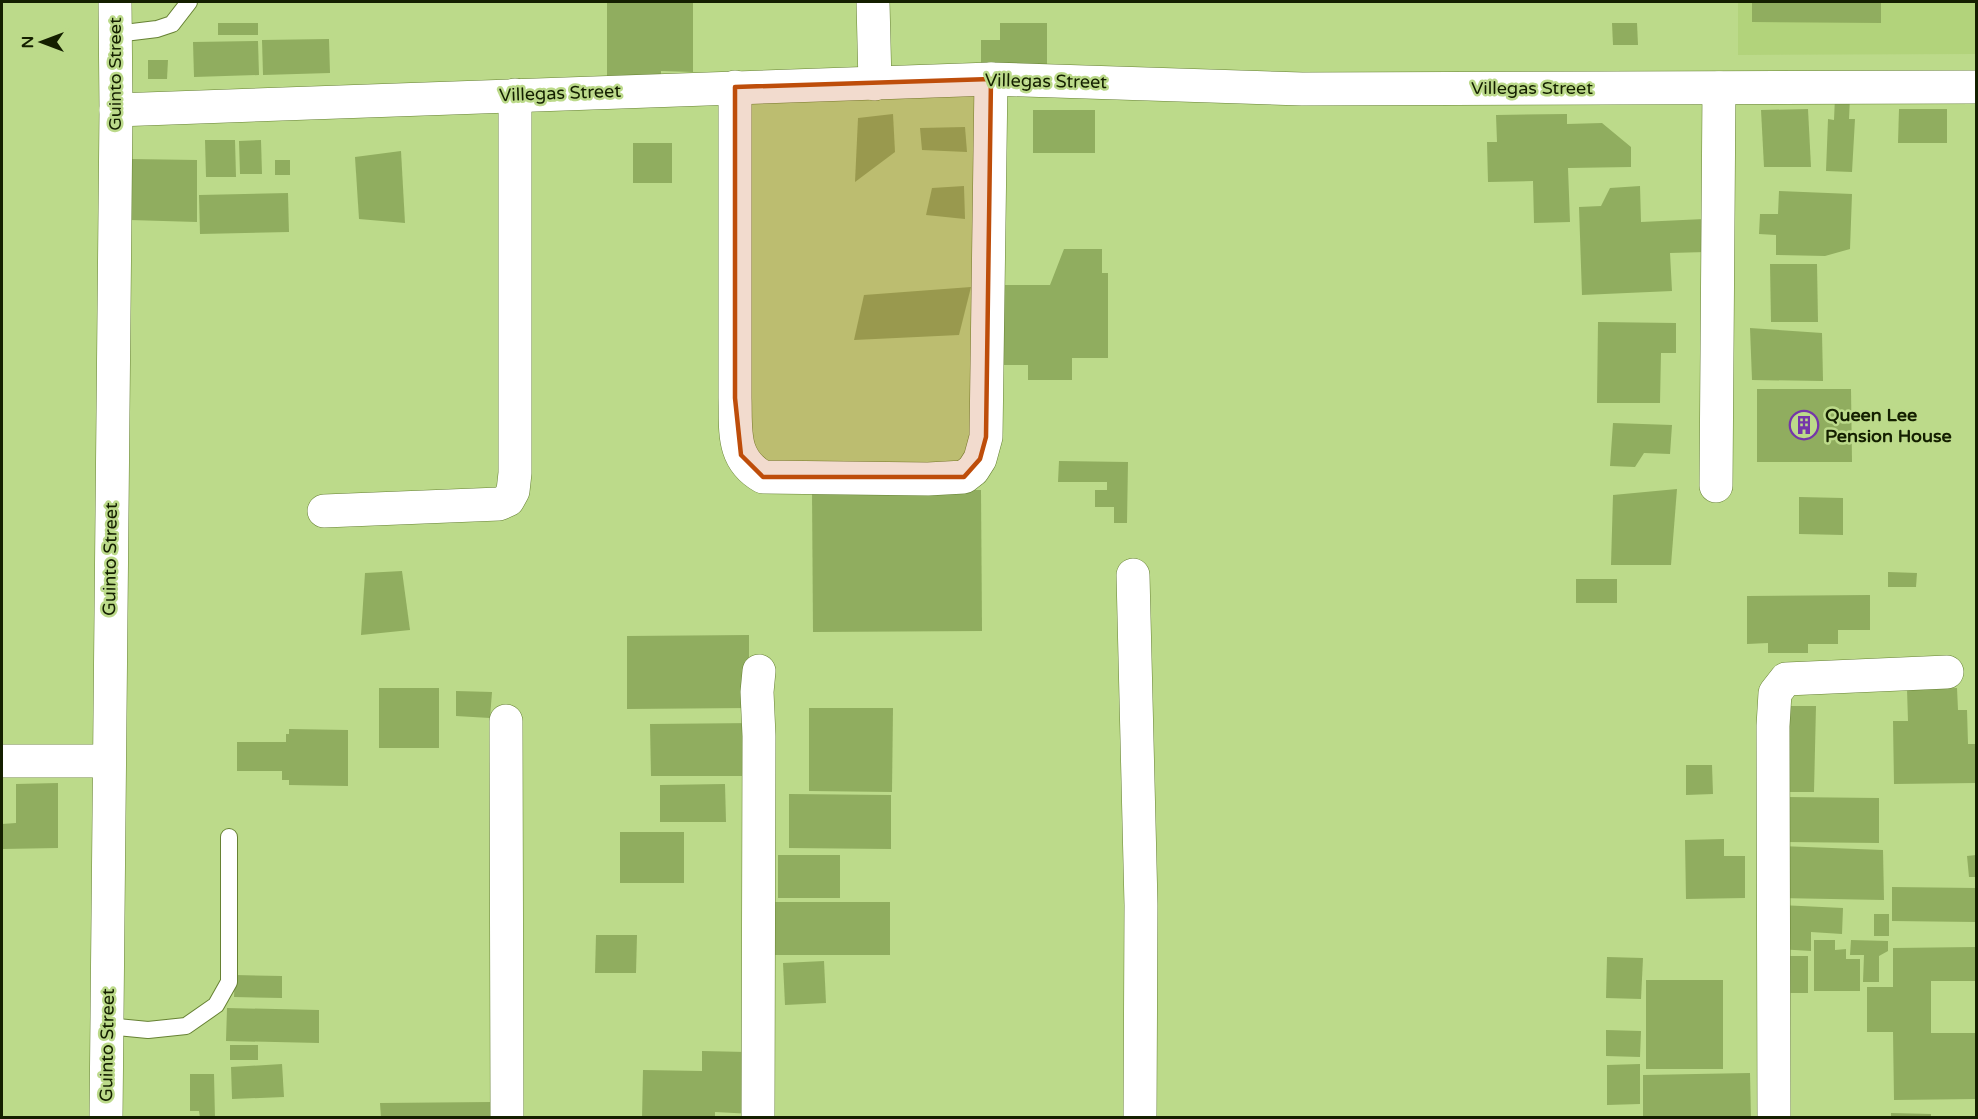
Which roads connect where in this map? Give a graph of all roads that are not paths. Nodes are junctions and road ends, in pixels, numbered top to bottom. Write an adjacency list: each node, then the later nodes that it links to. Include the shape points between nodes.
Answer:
1 (115, 2): 4 (street, Guinto Street)
2 (189, 2): 4 (lane, via 172,24)
3 (873, 2): 6 (street)
4 (116, 34): 11 (street, Guinto Street)
5 (991, 79): 6 (street, Villegas Street); 7 (street, via 986,437 980,459 964,477 928,479 763,477 751,470 741,456 736,437 735,398); 9 (street, Villegas Street, via 1302,89)
6 (875, 84): 7 (street, Villegas Street)
7 (735, 87): 10 (street, Villegas Street)
8 (1977, 87): 9 (street, Villegas Street)
9 (1719, 88): 12 (street)
10 (515, 95): 11 (street, Villegas Street); 13 (street, via 513,491 508,500 499,504)
11 (116, 110): 19 (street, Guinto Street)
12 (1716, 486)
13 (324, 511)
14 (1133, 575): 25 (street, via 1141,905)
15 (759, 671): 24 (street)
16 (1947, 672): 26 (street, via 1786,679 1775,693)
17 (506, 721): 23 (street)
18 (2, 761): 19 (street)
19 (109, 761): 21 (street, Guinto Street)
20 (229, 837): 21 (lane, via 229,982 216,1005 186,1026 148,1030)
21 (107, 1026): 22 (street, Guinto Street)
22 (106, 1118)
23 (507, 1118)
24 (758, 1118)
25 (1140, 1118)
26 (1774, 1118)

